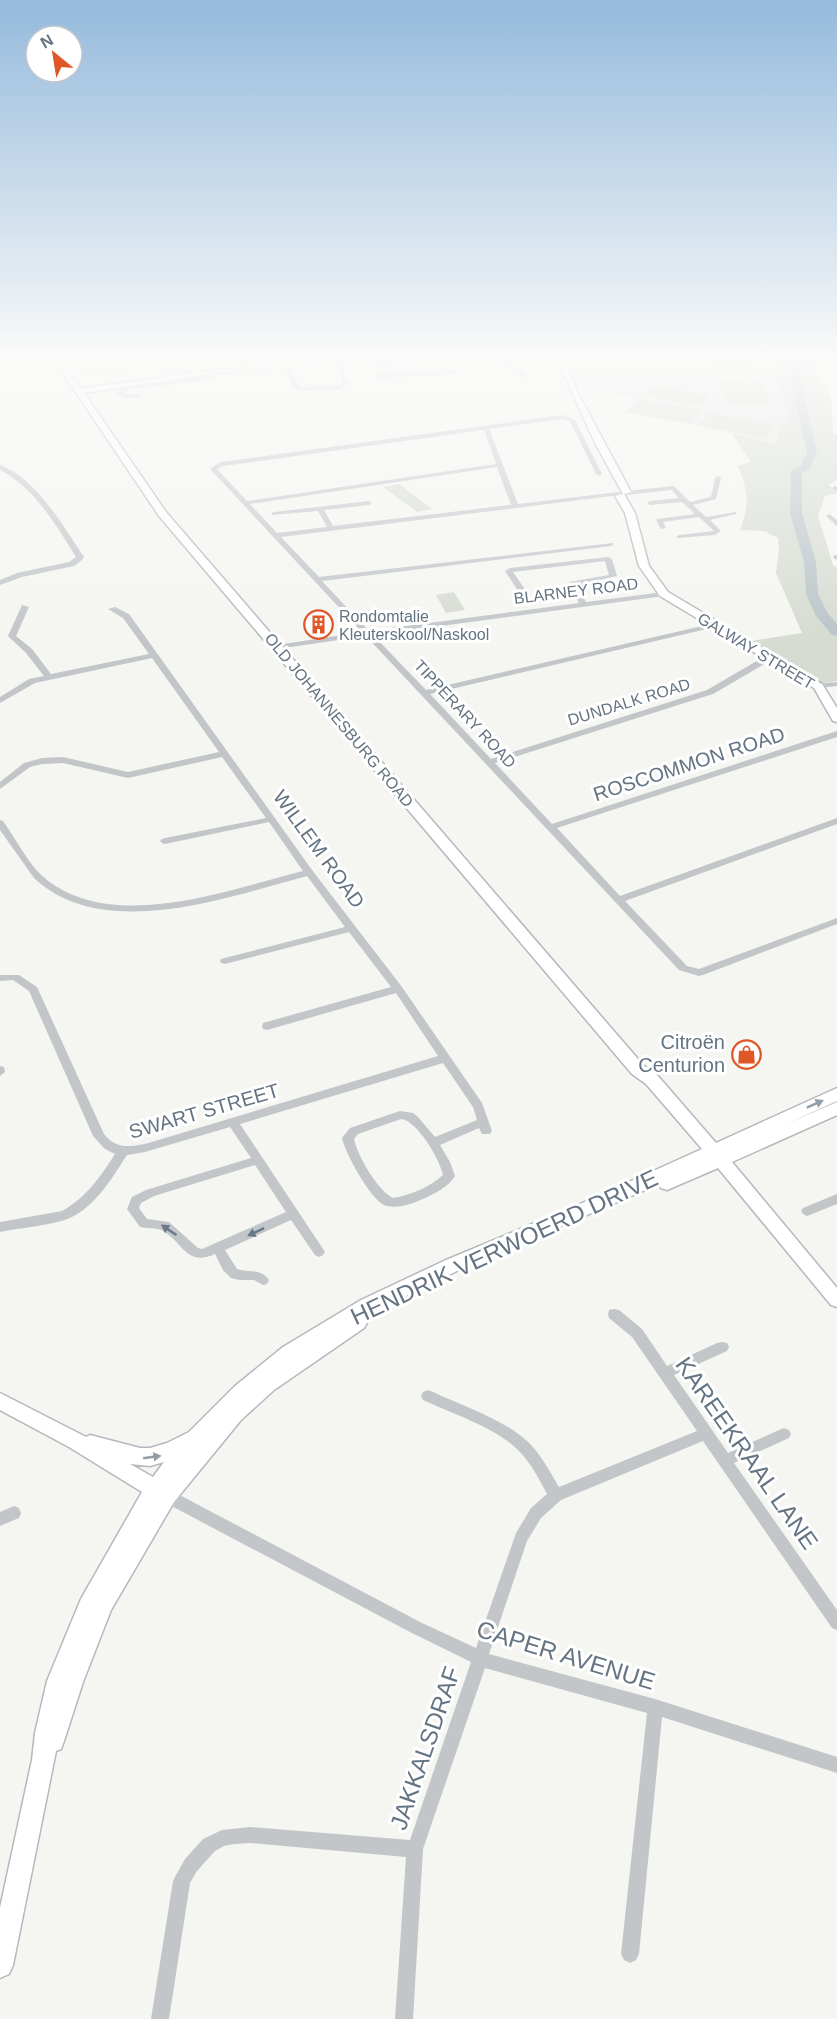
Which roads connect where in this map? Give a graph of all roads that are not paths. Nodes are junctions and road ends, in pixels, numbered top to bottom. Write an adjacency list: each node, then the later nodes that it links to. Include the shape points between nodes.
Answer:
1 (119, 451): 38 (main road, OLD JOHANNESBURG ROAD, via 162,514)
2 (315, 451): 12 (street, TIPPERARY ROAD, via 214,466 213,470)
3 (495, 451): 6 (street)
4 (587, 451): 8 (street)
5 (602, 451): 10 (main road)
6 (500, 465): 12 (street); 15 (street)
7 (0, 467): 30 (street, via 16,474 80,557 71,564 20,575)
8 (599, 474)
9 (718, 478): 11 (street, via 714,498)
10 (624, 495): 11 (street, via 674,488); 15 (street); 31 (main road, via 645,566)
11 (686, 502): 14 (street); 21 (street)
12 (245, 503): 26 (street, TIPPERARY ROAD)
13 (369, 503): 16 (street)
14 (650, 503)
15 (515, 506): 23 (street)
16 (320, 509): 18 (street); 23 (street)
17 (734, 513): 21 (street)
18 (274, 514)
19 (829, 516): 22 (street)
20 (379, 517): 23 (street)
21 (703, 517): 25 (street, via 658,520); 27 (street, via 717,532)
22 (837, 524)
23 (330, 526): 24 (street); 26 (street)
24 (287, 528)
25 (663, 528)
26 (277, 535): 29 (street, TIPPERARY ROAD)
27 (679, 537)
28 (611, 544): 29 (street)
29 (319, 579): 37 (street, TIPPERARY ROAD)
30 (0, 584)
31 (664, 594): 33 (street, BLARNEY ROAD); 36 (main road, GALWAY STREET)
32 (525, 595): 33 (street, via 510,570 608,559 613,576 573,584)
33 (584, 605): 37 (street, BLARNEY ROAD)
34 (25, 607): 41 (street, via 13,637)
35 (112, 609): 39 (street, WILLEM ROAD, via 126,616)
36 (715, 625): 40 (main road, GALWAY STREET); 44 (street)
37 (368, 633): 38 (street, BLARNEY ROAD); 44 (street, TIPPERARY ROAD)
38 (277, 647): 70 (main road, OLD JOHANNESBURG ROAD, via 638,1070 644,1084)
39 (153, 655): 41 (street); 48 (street, WILLEM ROAD)
40 (770, 657): 43 (main road, GALWAY STREET); 49 (street, DUNDALK ROAD, via 710,692)
41 (49, 677): 45 (street, via 25,685)
42 (837, 684): 43 (street)
43 (818, 686): 46 (main road, GALWAY STREET)
44 (424, 693): 49 (street, TIPPERARY ROAD)
45 (0, 701)
46 (837, 718)
47 (837, 734): 54 (street, ROSCOMMON ROAD)
48 (224, 754): 50 (street, via 128,775 63,760 42,761 27,765); 51 (street, WILLEM ROAD)
49 (489, 762): 54 (street, TIPPERARY ROAD)
50 (0, 786)
51 (272, 819): 55 (street); 56 (street, WILLEM ROAD)
52 (837, 821): 57 (street)
53 (0, 823): 56 (street, via 44,882 83,902 112,908 163,907)
54 (552, 827): 57 (street, TIPPERARY ROAD)
55 (165, 841)
56 (309, 872): 59 (street, WILLEM ROAD)
57 (620, 899): 58 (street, TIPPERARY ROAD, via 676,961 686,970 699,973)
58 (837, 921)
59 (352, 928): 60 (street); 62 (street, WILLEM ROAD)
60 (225, 961)
61 (0, 978): 69 (street, SWART STREET, via 19,978 33,989 99,1136 111,1149)
62 (398, 989): 63 (street); 64 (street, WILLEM ROAD)
63 (267, 1026)
64 (446, 1058): 67 (street, SWART STREET); 68 (street, WILLEM ROAD, via 478,1106 485,1126)
65 (837, 1094): 70 (main road, HENDRIK VERWOERD DRIVE, one-way to 65)
66 (837, 1108): 70 (main road, HENDRIK VERWOERD DRIVE)
67 (233, 1122): 69 (street, SWART STREET); 71 (street)
68 (433, 1143): 68 (street, via 449,1171 445,1183 394,1202 377,1191 348,1138 354,1131 405,1115 416,1121)
69 (122, 1153): 75 (street, via 75,1210)
70 (713, 1157): 79 (main road, OLD JOHANNESBURG ROAD, via 756,1215); 85 (main road, HENDRIK VERWOERD DRIVE, via 400,1290 344,1319 258,1377); 90 (main road, HENDRIK VERWOERD DRIVE, via 353,1326 286,1370 234,1414)
71 (258, 1160): 74 (street); 76 (street, one-way to 71, via 203,1254 194,1252 165,1225 144,1224 133,1205 150,1193)
72 (837, 1198): 73 (street)
73 (807, 1211)
74 (293, 1214): 76 (street, one-way to 76); 77 (street)
75 (0, 1227)
76 (218, 1249): 78 (street, via 232,1272 252,1274)
77 (319, 1252)
78 (263, 1280)
79 (837, 1300)
80 (614, 1314): 82 (street, KAREEKRAAL LANE, via 637,1333)
81 (722, 1347): 82 (street)
82 (665, 1373): 86 (street, KAREEKRAAL LANE)
83 (428, 1396): 91 (street, via 521,1444)
84 (0, 1401): 88 (main road)
85 (205, 1431): 88 (main road, one-way to 85, via 126,1456 154,1458); 90 (main road, HENDRIK VERWOERD DRIVE)
86 (707, 1433): 89 (street, KAREEKRAAL LANE); 91 (street, JAKKALSDRAF)
87 (784, 1434): 89 (street)
88 (76, 1441): 90 (main road)
89 (726, 1460): 94 (street, KAREEKRAAL LANE)
90 (161, 1493): 95 (street, CAPER AVENUE); 100 (main road, HENDRIK VERWOERD DRIVE, via 103,1604 44,1760)
91 (556, 1495): 95 (street, JAKKALSDRAF, via 536,1513 521,1538)
92 (14, 1513): 93 (street)
93 (0, 1519)
94 (837, 1623)
95 (481, 1659): 96 (street, CAPER AVENUE); 98 (street, JAKKALSDRAF)
96 (655, 1707): 97 (street, CAPER AVENUE); 99 (street)
97 (837, 1765)
98 (416, 1849): 101 (street, via 250,1835 222,1838 209,1845 182,1881); 102 (street, JAKKALSDRAF)
99 (630, 1954)
100 (0, 1965)
101 (160, 2019)
102 (404, 2019)

